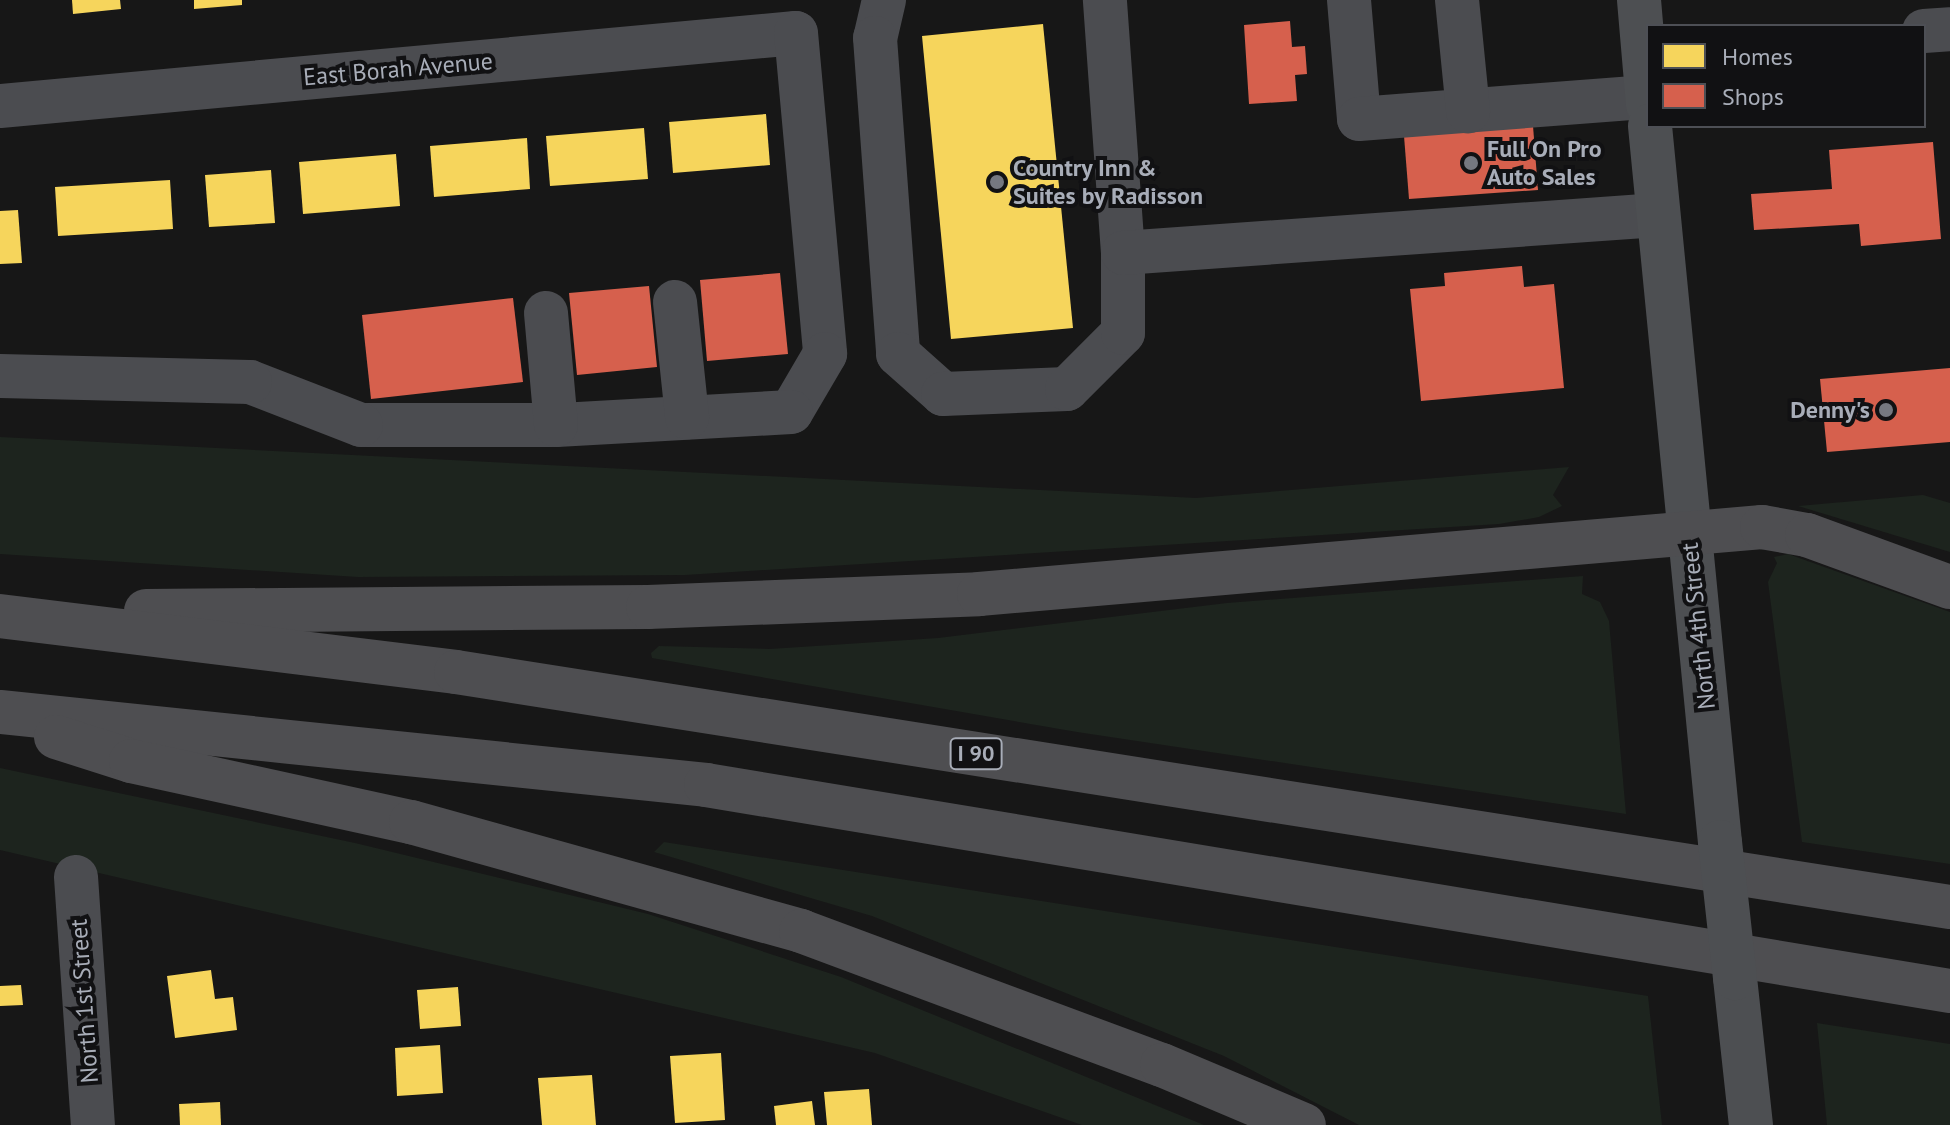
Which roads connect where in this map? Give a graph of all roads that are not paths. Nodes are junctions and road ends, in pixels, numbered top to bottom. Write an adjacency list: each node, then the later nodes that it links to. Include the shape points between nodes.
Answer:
1 (884, 0): 13 (street, via 875,38 898,354 943,394 1067,389 1123,333)
2 (1105, 0): 13 (street)
3 (1349, 0): 10 (street, via 1359,119)
4 (1457, 0): 10 (street)
5 (1639, 0): 8 (main road)
6 (1950, 29): 7 (street)
7 (1926, 31)
8 (1646, 70): 10 (street)
9 (0, 106): 17 (street, East Borah Avenue, via 796,33 825,354 791,412)
10 (1468, 111)
11 (1650, 128): 12 (main road, North 4th Street)
12 (1658, 215): 13 (street); 19 (main road, North 4th Street)
13 (1123, 253)
14 (675, 302): 17 (street)
15 (546, 313): 18 (street)
16 (0, 376): 18 (street, via 250,382 361,425)
17 (687, 417): 18 (street)
18 (556, 425)
19 (1689, 535): 20 (highway, via 1762,527 1807,535); 21 (highway, I 90, via 964,595 648,607); 27 (main road, North 4th Street, bridge)
20 (1950, 587)
21 (0, 614): 25 (highway, I 90, via 456,672)
22 (0, 712): 26 (highway, via 706,785)
23 (0, 720): 29 (highway, via 131,761 411,822 801,931 1148,1060)
24 (76, 877): 28 (street, North 1st Street)
25 (1950, 907)
26 (1950, 991)
27 (1748, 1104)
28 (93, 1125)
29 (1304, 1125)

